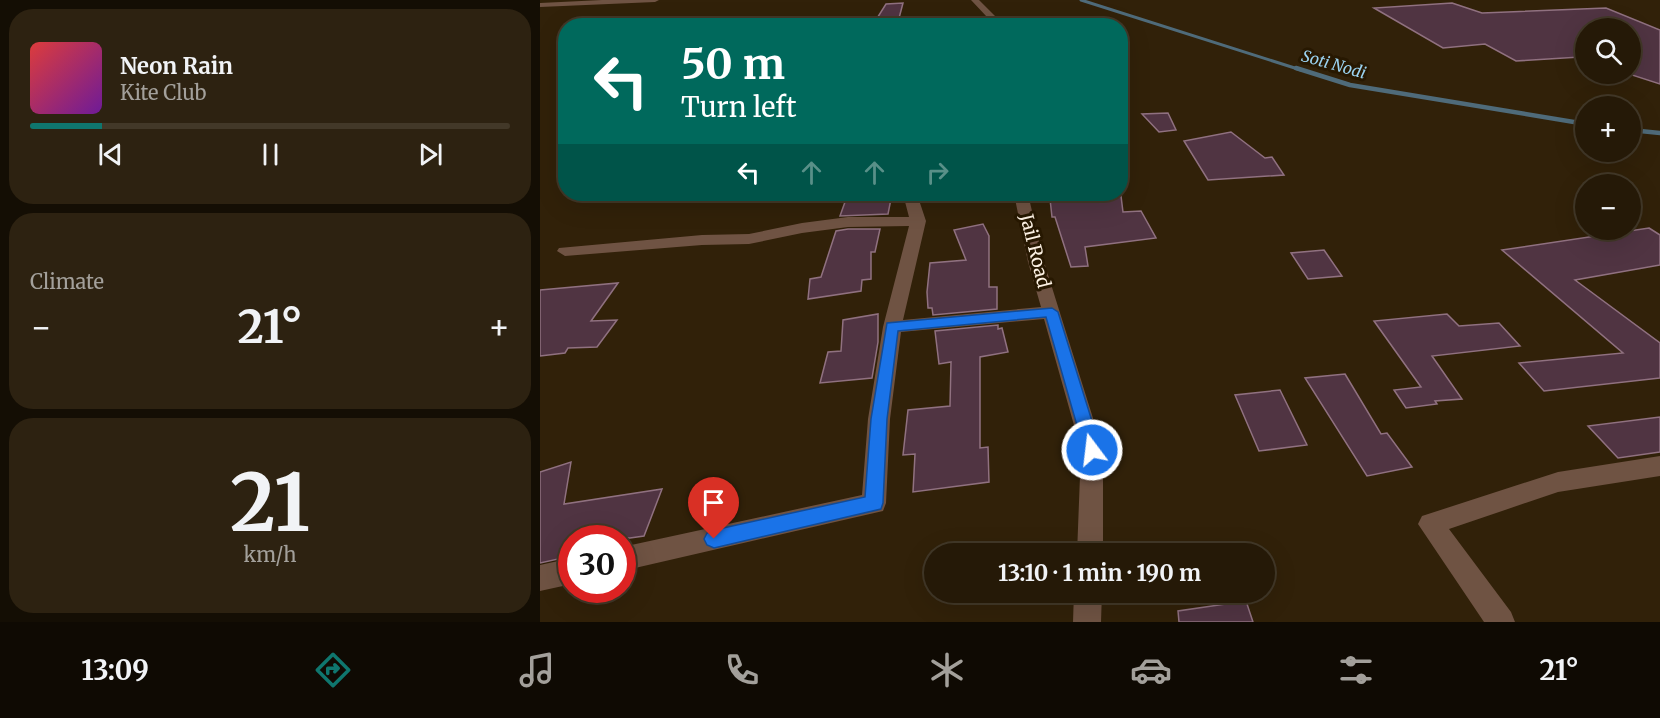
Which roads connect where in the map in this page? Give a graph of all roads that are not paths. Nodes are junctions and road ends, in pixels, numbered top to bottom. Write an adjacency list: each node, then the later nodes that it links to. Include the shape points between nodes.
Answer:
1 (656, 0): 3 (street)
2 (975, 0): 4 (street)
3 (540, 5)
4 (991, 18)
5 (912, 201): 7 (street)
6 (1023, 201): 9 (street, Jail Road)
7 (918, 220): 8 (street, via 848,222 748,239); 10 (street)
8 (565, 251)
9 (1052, 312): 10 (street); 12 (street, Jail Road, via 1092,450)
10 (892, 327): 13 (street, via 879,419 874,503)
11 (1660, 466): 18 (street, via 1558,482 1431,524)
12 (1090, 543)
13 (636, 557)
14 (558, 574): 15 (street)
15 (540, 578)
16 (1087, 603): 17 (street)
17 (1086, 622)
18 (1501, 622)

